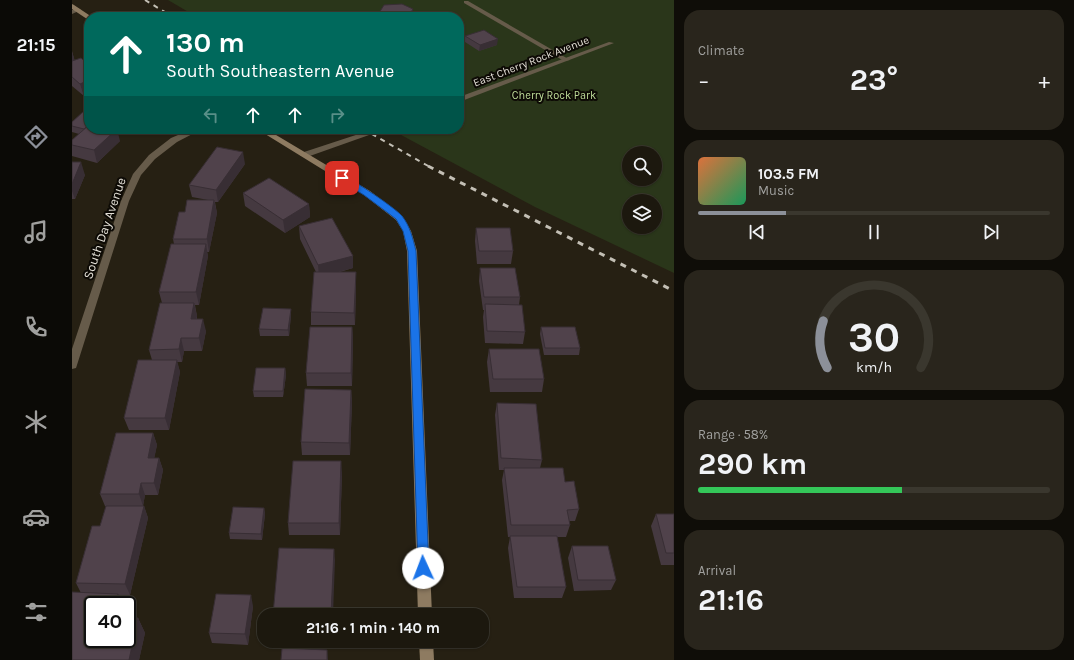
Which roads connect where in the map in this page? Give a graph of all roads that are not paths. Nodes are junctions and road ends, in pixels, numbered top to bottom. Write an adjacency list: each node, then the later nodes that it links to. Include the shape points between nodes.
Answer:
1 (466, 2): 6 (street)
2 (72, 6): 3 (street)
3 (75, 11): 4 (street)
4 (84, 16)
5 (611, 43): 6 (street, East Cherry Rock Avenue)
6 (566, 60): 7 (street, East Cherry Rock Avenue)
7 (464, 98)
8 (187, 134): 12 (street, South Day Avenue, via 174,140 152,157 137,174 125,201)
9 (269, 134): 11 (street)
10 (367, 134): 11 (street)
11 (304, 155): 13 (street, via 367,193 399,218 407,231 412,251)
12 (72, 364)
13 (425, 608)
14 (426, 648): 15 (street)
15 (426, 660)

